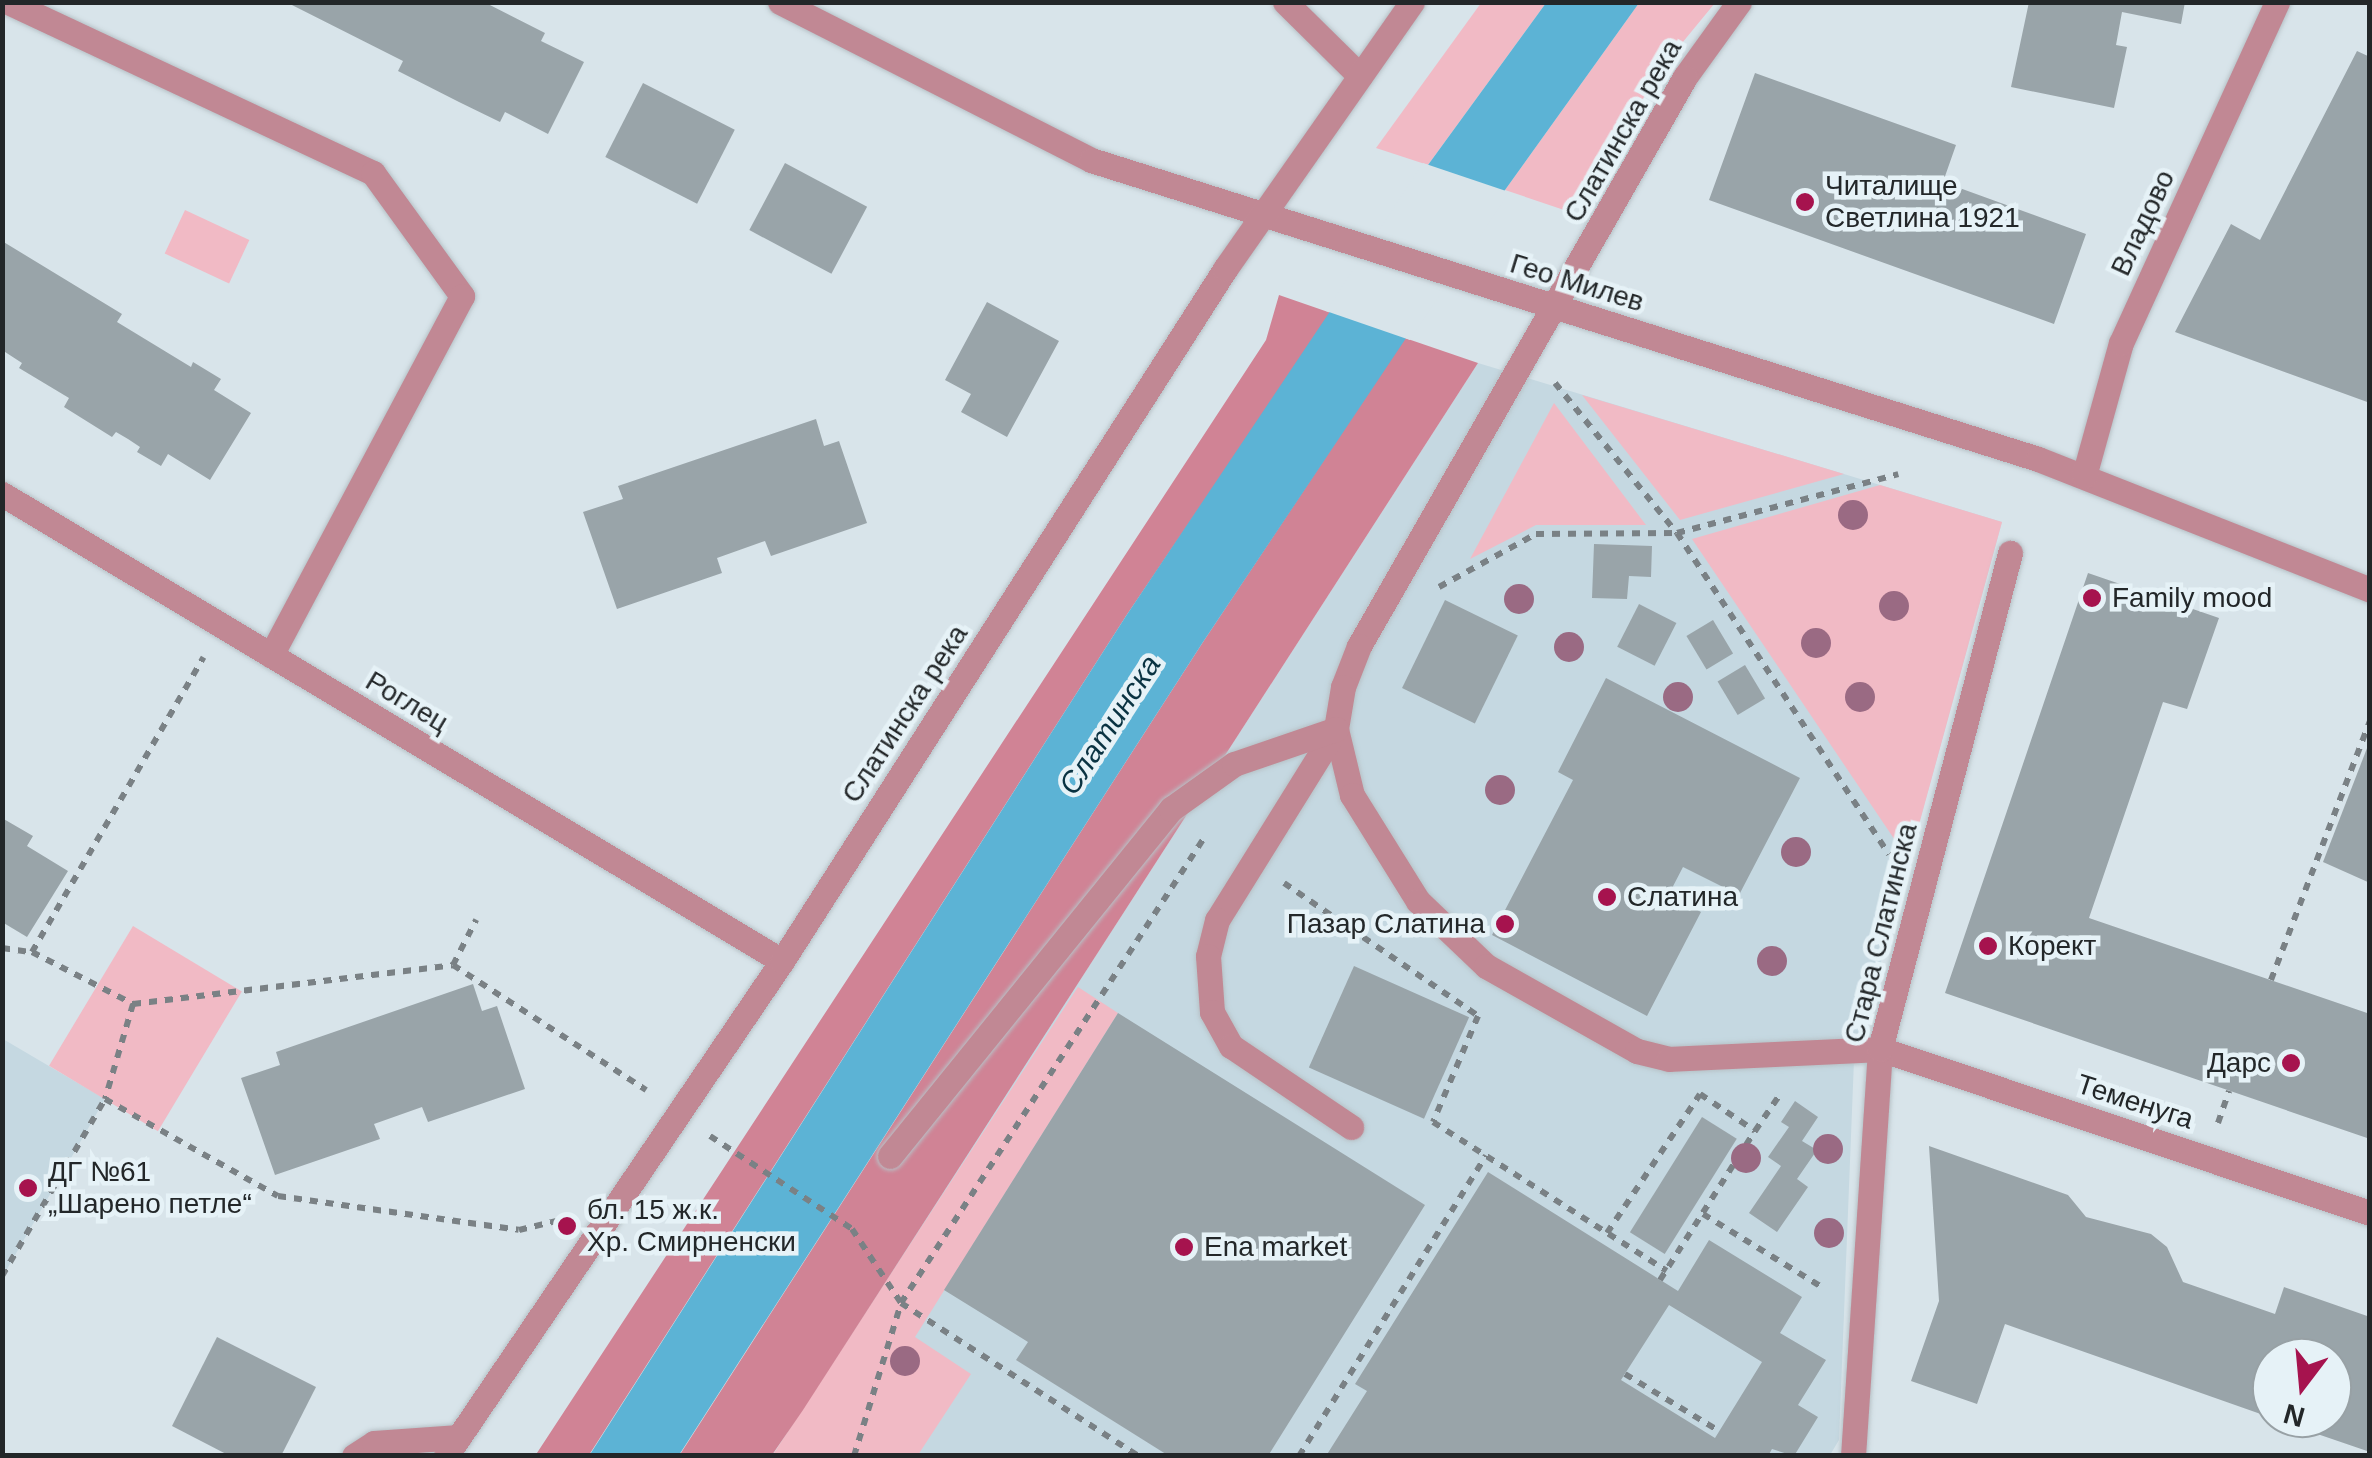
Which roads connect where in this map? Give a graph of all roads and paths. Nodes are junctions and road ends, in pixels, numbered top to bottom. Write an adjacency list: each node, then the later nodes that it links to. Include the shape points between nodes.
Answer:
1 (8, 2): 19 (street, via 373,173 462,296)
2 (780, 2): 8 (street, Гео Милев, via 1091,160)
3 (1285, 2): 7 (street)
4 (1412, 2): 7 (street, Слатинска река)
5 (1740, 2): 9 (street, Слатинска река, via 1685,77)
6 (2277, 2): 12 (street, Владово, via 2121,343)
7 (1360, 76): 8 (street, Слатинска река)
8 (1263, 214): 9 (street, Гео Милев); 27 (street, Слатинска река)
9 (1555, 307): 10 (street, Слатинска река); 12 (street, Гео Милев)
10 (1529, 352): 14 (path); 17 (street, Слатинска река)
11 (1898, 474): 14 (path)
12 (2084, 476): 16 (street, Гео Милев)
13 (2, 494): 18 (street, Роглец)
14 (1677, 533): 17 (path, via 1536,534); 23 (path)
15 (2010, 553): 23 (street, Стара Слатинска)
16 (2370, 590)
17 (1372, 624): 21 (street, Слатинска река, via 1344,687)
18 (222, 625): 19 (street, Роглец); 26 (path)
19 (271, 655): 27 (street, Роглец)
20 (2370, 720): 29 (path)
21 (1336, 729): 22 (street); 31 (street, Слатинска река, via 1352,795 1418,901 1486,966 1637,1051 1669,1059); 39 (street, via 1234,764 1171,809)
22 (1253, 861): 35 (street, via 1212,938 1212,1012 1231,1046); 38 (path, via 1478,1016 1432,1122); 50 (path, via 1209,831)
23 (1919, 899): 31 (street, Стара Слатинска)
24 (476, 920): 28 (path)
25 (2, 948): 26 (path)
26 (32, 952): 30 (path)
27 (782, 961): 34 (street, Слатинска река)
28 (453, 965): 30 (path); 34 (path)
29 (2271, 980)
30 (133, 1004): 33 (path)
31 (1880, 1049): 41 (street, Теменуга); 60 (street, Стара Слатинска)
32 (1784, 1090): 36 (path)
33 (105, 1099): 40 (path, via 278,1196 519,1230); 48 (path)
34 (681, 1113): 40 (street, Слатинска река)
35 (1352, 1128)
36 (1756, 1131): 42 (path); 43 (path, via 1700,1094)
37 (710, 1136): 50 (path, via 852,1229)
38 (1486, 1155): 43 (path); 44 (path)
39 (890, 1156)
40 (619, 1204): 55 (street, Слатинска река)
41 (2370, 1213)
42 (1703, 1214): 46 (path); 47 (path, via 1833,1294)
43 (1607, 1232): 46 (path)
44 (1427, 1251): 45 (path); 51 (path)
45 (1436, 1256)
46 (1667, 1270): 49 (path)
47 (1834, 1275)
48 (2, 1276)
49 (1660, 1280)
50 (901, 1303): 57 (path); 58 (path)
51 (1392, 1307): 52 (path); 59 (path)
52 (1400, 1312)
53 (1625, 1374): 54 (path)
54 (1720, 1432)
55 (452, 1446): 56 (street, via 374,1443)
56 (354, 1456)
57 (854, 1456)
58 (1138, 1456)
59 (1299, 1456)
60 (1853, 1456)

